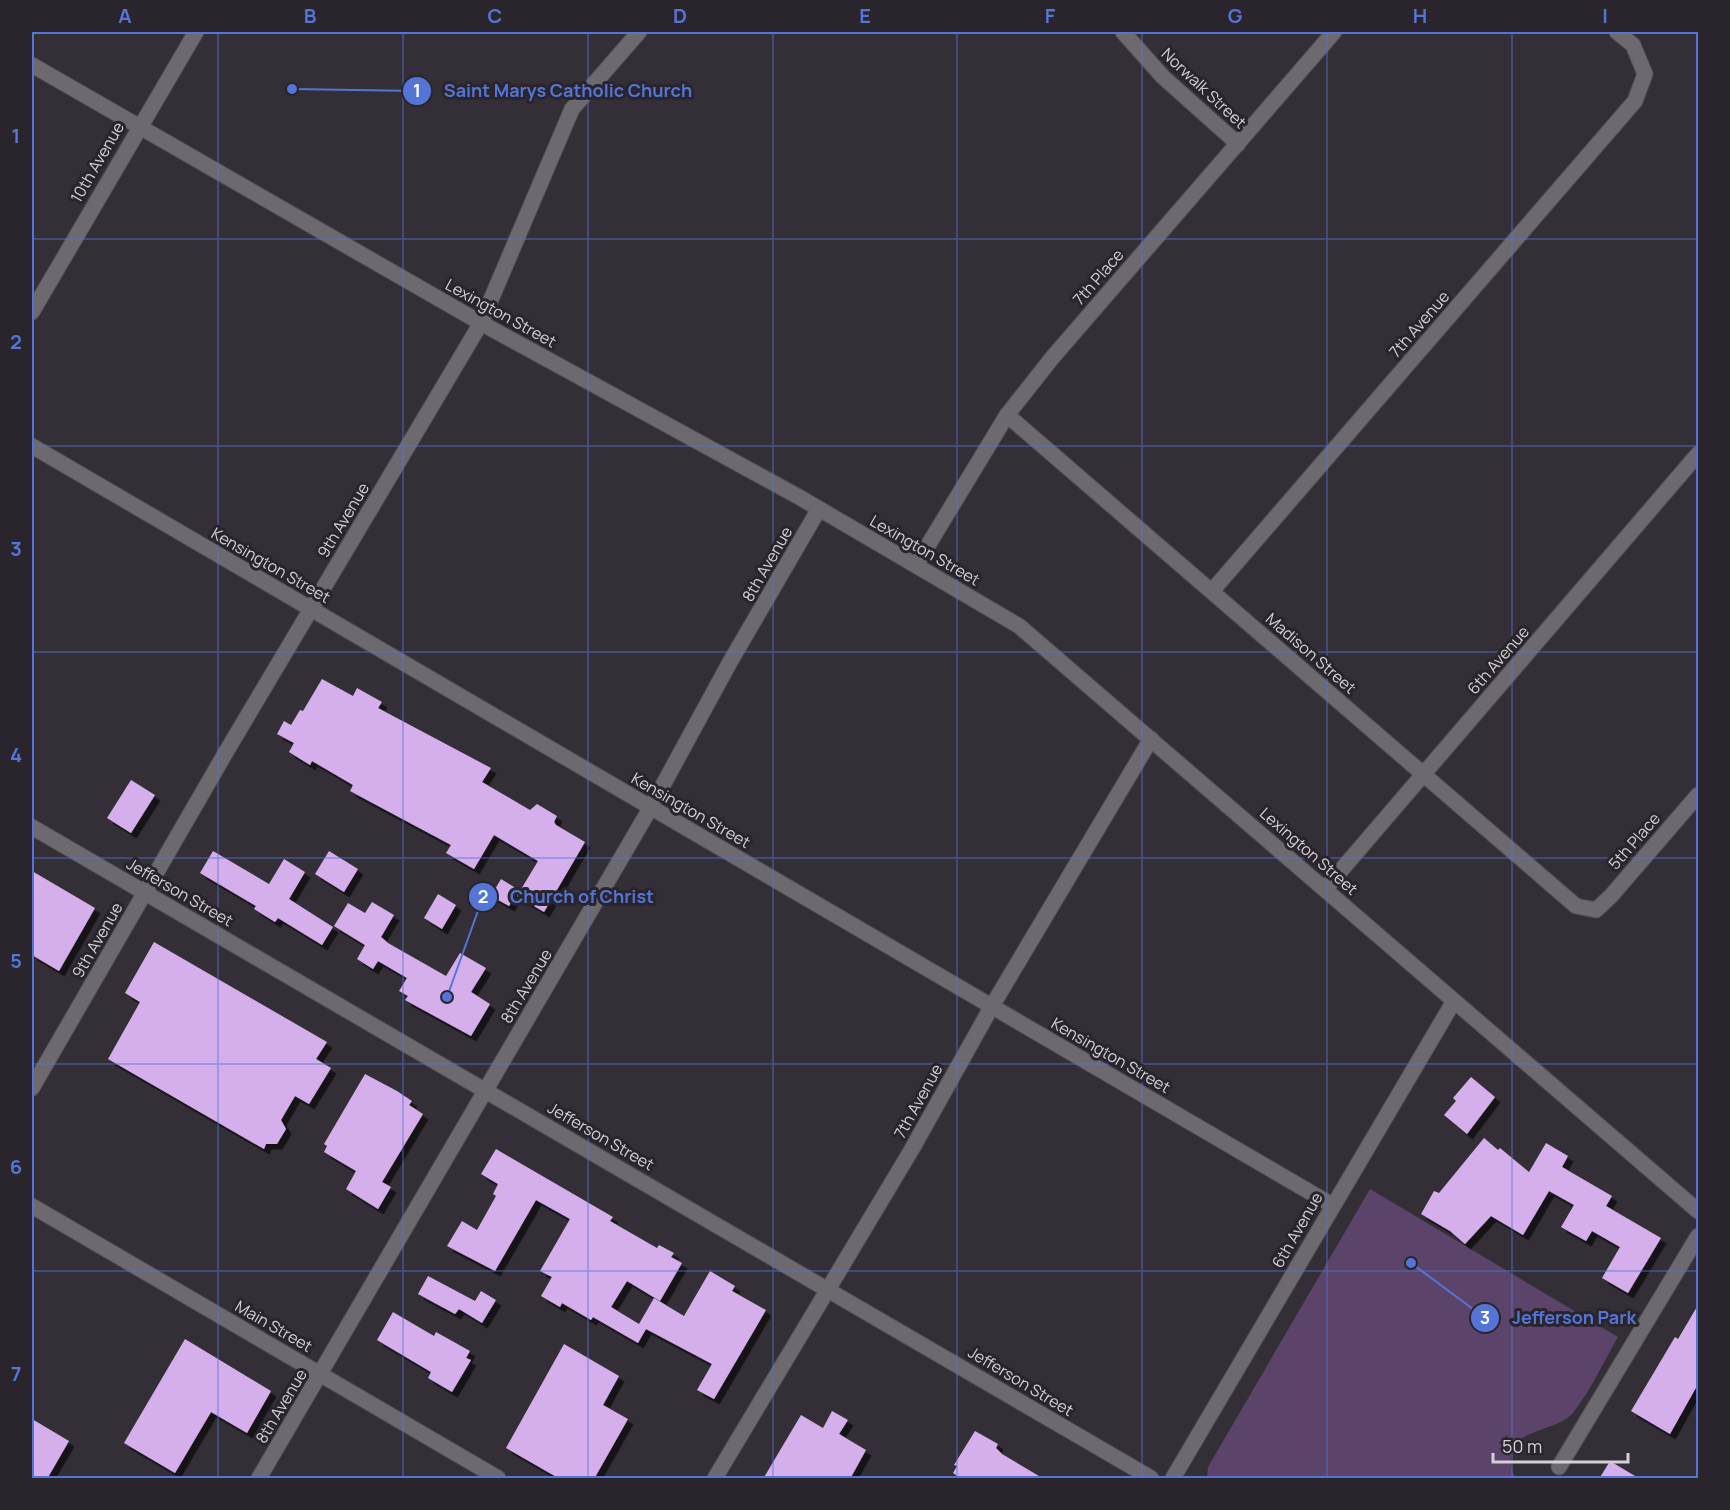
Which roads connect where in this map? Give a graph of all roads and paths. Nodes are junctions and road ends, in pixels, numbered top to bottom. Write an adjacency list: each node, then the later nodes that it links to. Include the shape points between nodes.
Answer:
1 (196, 32): 7 (street, 10th Avenue)
2 (639, 32): 10 (street, 9th Avenue, via 572,109)
3 (1123, 32): 8 (street, Norwalk Street, via 1163,77)
4 (1334, 32): 8 (street, 7th Place)
5 (1617, 32): 16 (street, 7th Avenue, via 1633,45 1645,74 1635,101)
6 (32, 65): 7 (street, Lexington Street)
7 (139, 127): 9 (street, 10th Avenue); 10 (street, Lexington Street)
8 (1238, 144): 11 (street, 7th Place)
9 (32, 312)
10 (481, 323): 14 (street, Lexington Street); 17 (street, 9th Avenue)
11 (1007, 415): 15 (street, 7th Place); 16 (street, Madison Street)
12 (32, 446): 17 (street, Kensington Street)
13 (1698, 454): 19 (street, 6th Avenue)
14 (819, 509): 15 (street, Lexington Street); 21 (street, 8th Avenue)
15 (916, 565): 18 (street, Lexington Street, via 1019,626)
16 (1212, 591): 19 (street, Madison Street)
17 (311, 608): 21 (street, Kensington Street); 24 (street, 9th Avenue)
18 (1151, 739): 23 (street, Lexington Street); 27 (street, 7th Avenue)
19 (1424, 774): 23 (street, 6th Avenue); 25 (street, Madison Street, via 1576,906)
20 (1698, 795): 25 (street, 5th Place)
21 (651, 807): 27 (street, Kensington Street); 29 (street, 8th Avenue)
22 (32, 827): 24 (street, Jefferson Street)
23 (1325, 889): 26 (street, Lexington Street)
24 (145, 893): 28 (street, 9th Avenue); 29 (street, Jefferson Street)
25 (1596, 910)
26 (1454, 1001): 30 (street, 6th Avenue); 32 (street, Lexington Street)
27 (992, 1006): 30 (street, Kensington Street); 34 (street, 7th Avenue, via 912,1149)
28 (32, 1088)
29 (486, 1089): 34 (street, Jefferson Street); 35 (street, 8th Avenue)
30 (1332, 1205): 41 (street, 6th Avenue)
31 (32, 1206): 35 (street, Main Street)
32 (1698, 1211)
33 (1698, 1236): 36 (street)
34 (827, 1288): 39 (street, 7th Avenue); 40 (street, Jefferson Street)
35 (320, 1374): 37 (street, 8th Avenue); 38 (street, Main Street)
36 (1559, 1467)
37 (259, 1479)
38 (498, 1479)
39 (715, 1479)
40 (1151, 1479)
41 (1173, 1479)

